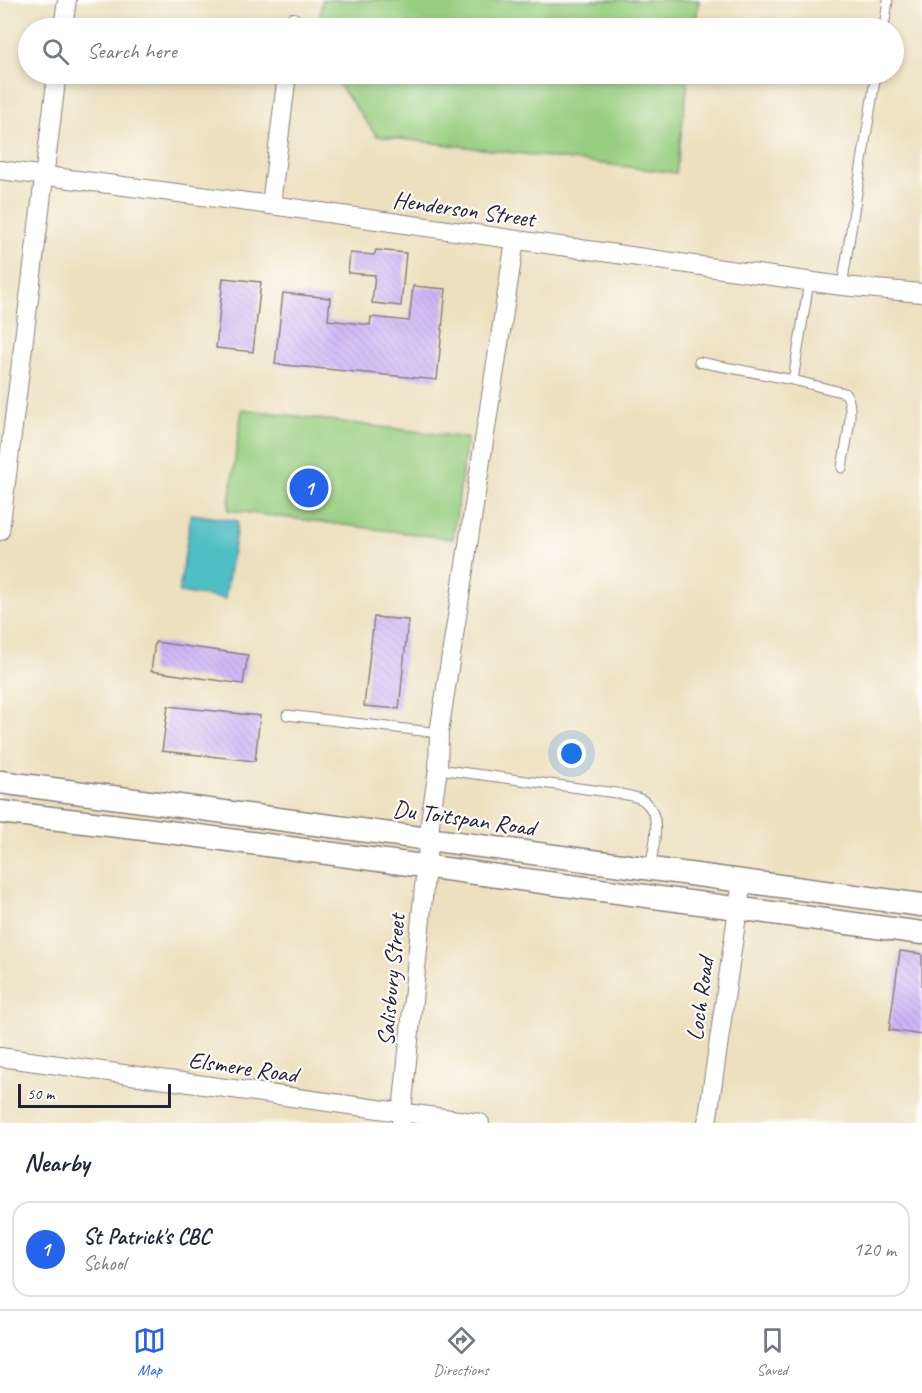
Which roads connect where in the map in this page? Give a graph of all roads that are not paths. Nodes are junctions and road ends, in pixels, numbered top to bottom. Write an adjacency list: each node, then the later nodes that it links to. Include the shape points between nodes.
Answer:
1 (67, 0): 3 (street)
2 (888, 0): 4 (lane)
3 (64, 18)
4 (885, 18)
5 (56, 84): 9 (street)
6 (286, 84): 10 (street)
7 (874, 84): 13 (lane)
8 (0, 170): 9 (street, Henderson Street)
9 (44, 176): 10 (street, Henderson Street); 18 (street)
10 (271, 205): 11 (street, Henderson Street)
11 (515, 240): 12 (street, Henderson Street); 20 (street, Salisbury Street)
12 (809, 282): 13 (street, Henderson Street); 16 (lane)
13 (842, 286): 14 (street, Henderson Street)
14 (922, 293)
15 (699, 363): 16 (lane)
16 (793, 380): 17 (lane, via 849,397 851,408)
17 (842, 468)
18 (0, 531)
19 (287, 715): 20 (lane)
20 (439, 733): 21 (street, Salisbury Street)
21 (438, 769): 24 (street, Salisbury Street); 26 (lane, via 643,799 657,822)
22 (0, 782): 24 (street, Du Toitspan Road)
23 (0, 812): 25 (street)
24 (429, 840): 25 (street, Salisbury Street); 26 (street, Du Toitspan Road)
25 (426, 868): 29 (street); 32 (street, Salisbury Street)
26 (650, 869): 27 (street, Du Toitspan Road)
27 (742, 881): 28 (street, Du Toitspan Road); 29 (street, Loch Road)
28 (922, 905)
29 (737, 908): 30 (street); 34 (street, Loch Road)
30 (922, 933)
31 (0, 1057): 32 (street, Elsmere Road)
32 (402, 1118): 33 (street, Elsmere Road)
33 (480, 1123)
34 (707, 1123)

